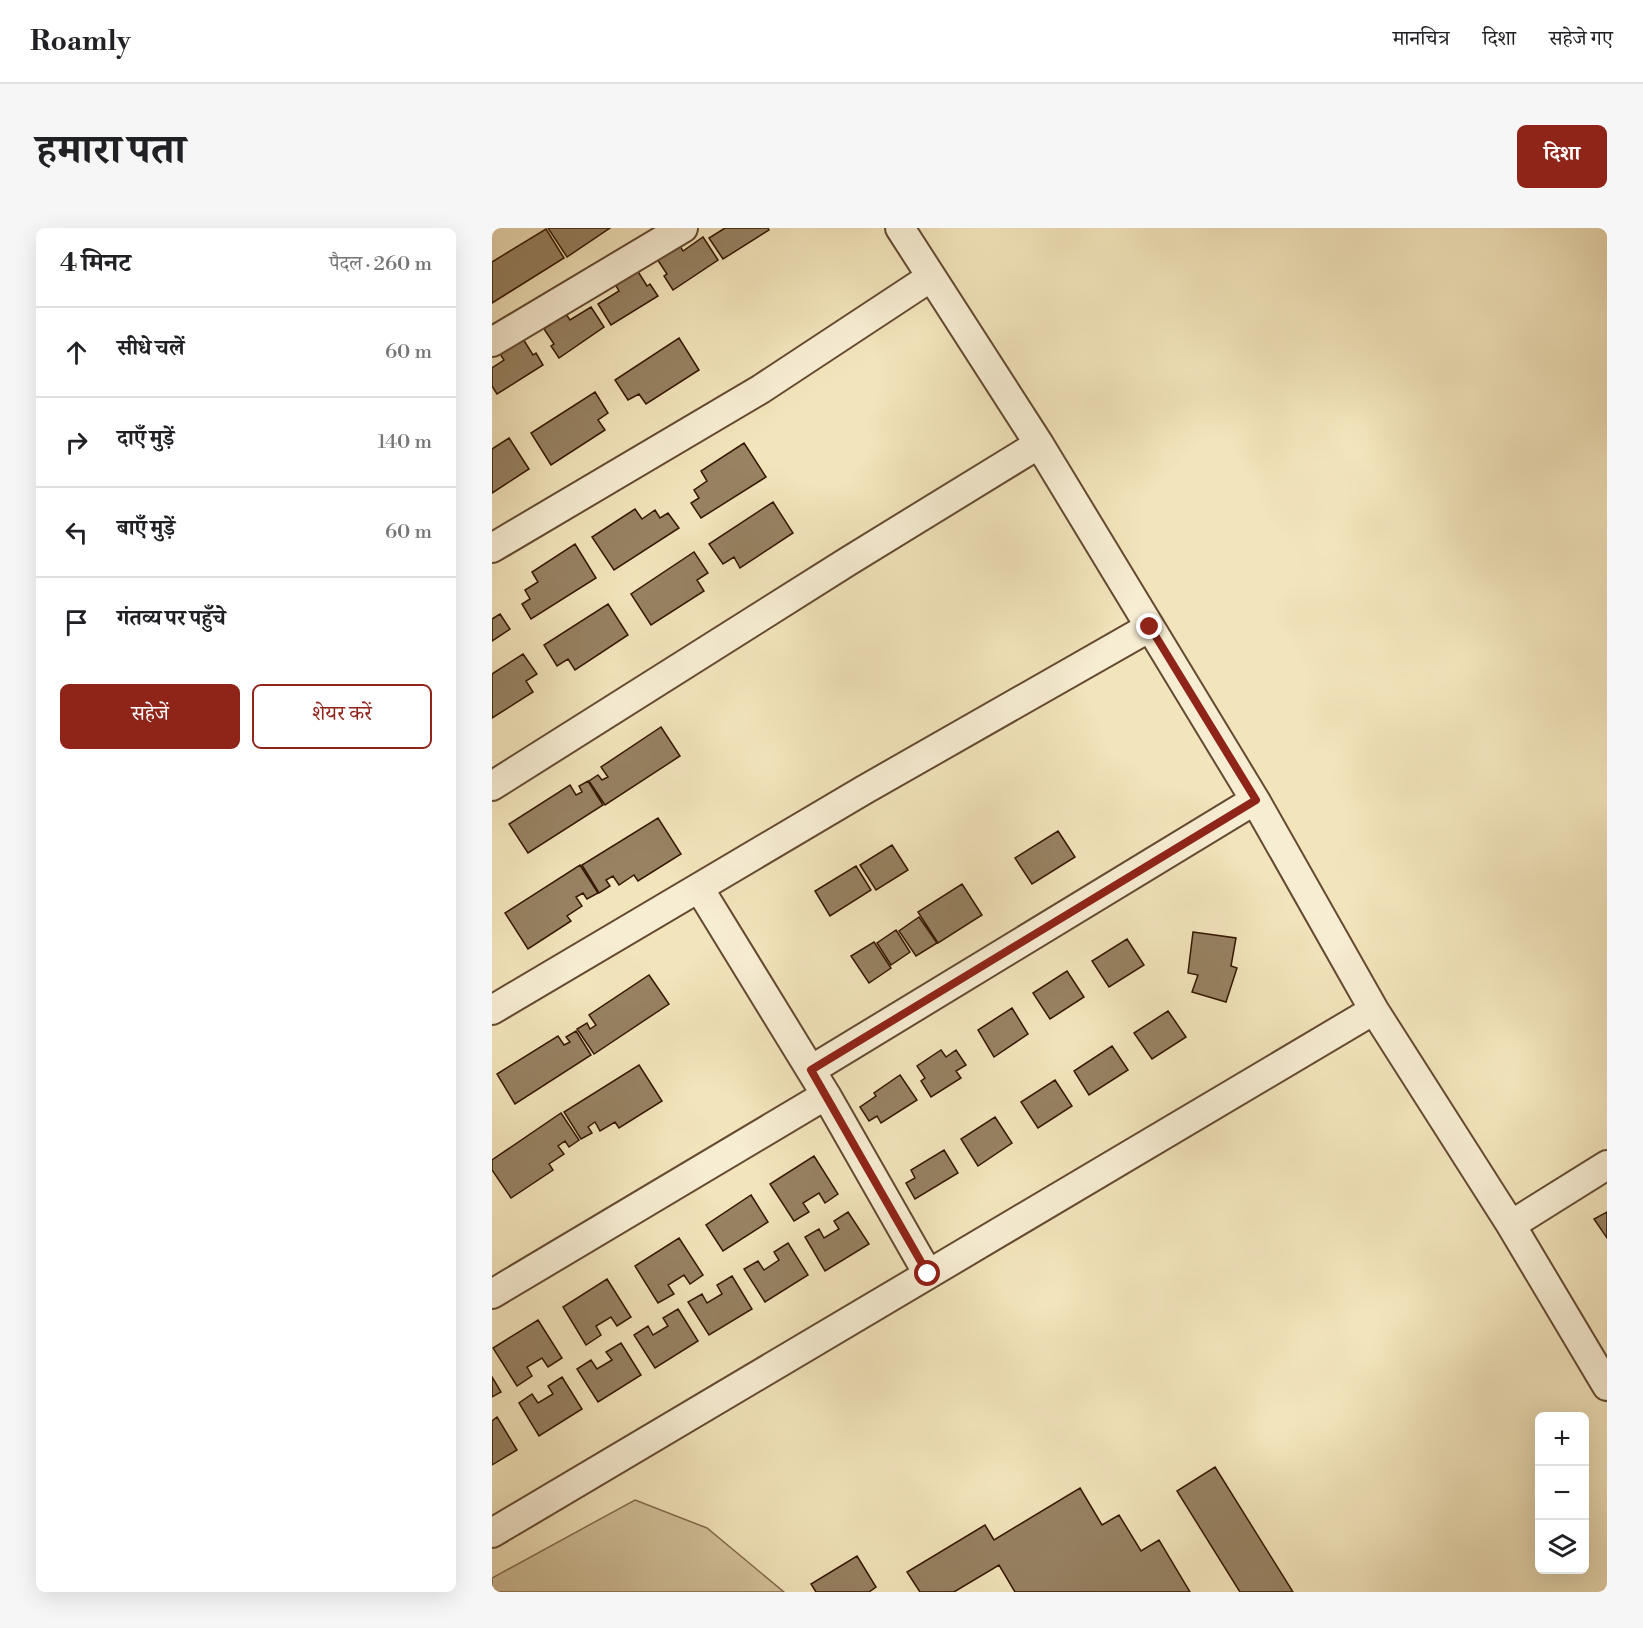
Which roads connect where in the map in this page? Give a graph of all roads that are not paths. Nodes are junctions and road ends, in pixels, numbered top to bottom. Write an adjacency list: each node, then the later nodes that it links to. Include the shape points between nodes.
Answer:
1 (683, 228): 4 (street)
2 (900, 228): 3 (street)
3 (932, 277): 5 (street); 6 (street, via 761,389)
4 (492, 342)
5 (1039, 444): 7 (street); 8 (street)
6 (492, 548)
7 (1150, 627): 9 (street); 10 (street)
8 (492, 786)
9 (1256, 800): 12 (street); 13 (street)
10 (699, 888): 11 (street); 13 (street)
11 (492, 1010)
12 (1374, 1010): 16 (street); 17 (street)
13 (811, 1070): 14 (street)
14 (826, 1095): 17 (street); 18 (street)
15 (1607, 1165): 16 (street)
16 (1511, 1225): 19 (street)
17 (928, 1274): 20 (street)
18 (492, 1294)
19 (1607, 1386)
20 (492, 1533)

